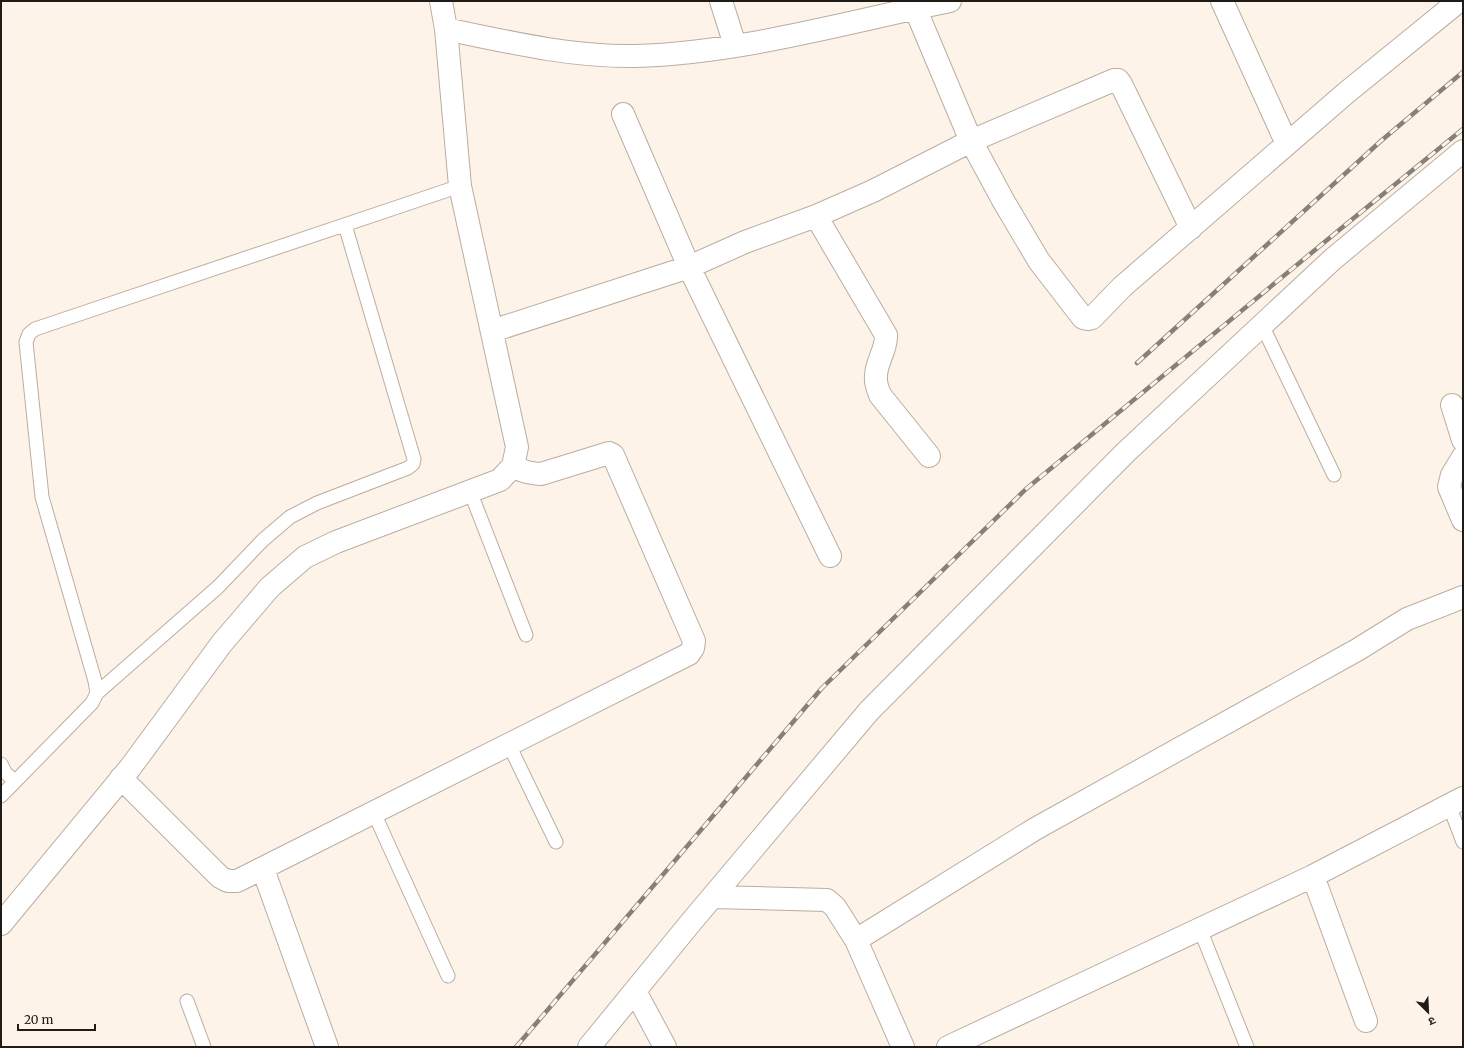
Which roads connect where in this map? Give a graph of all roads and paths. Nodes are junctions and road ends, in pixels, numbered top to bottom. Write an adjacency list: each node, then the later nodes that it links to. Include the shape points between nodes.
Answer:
1 (441, 1): 7 (street)
2 (721, 1): 8 (street)
3 (950, 1): 6 (street)
4 (1222, 1): 11 (street)
5 (1459, 1): 11 (street)
6 (914, 5): 8 (street, via 774,39); 10 (street)
7 (446, 29): 8 (street, via 525,46 634,56 681,53); 13 (street)
8 (735, 45)
9 (623, 114): 17 (street)
10 (971, 141): 14 (street, via 873,191); 16 (street, via 1118,80); 16 (street, via 1039,261 1083,318 1092,318 1122,287)
11 (1287, 144): 16 (street)
12 (1463, 151): 18 (street, via 1333,259)
13 (460, 186): 15 (lane); 19 (street)
14 (816, 216): 17 (street); 22 (street, via 886,335 876,375 880,395)
15 (345, 225): 31 (lane, via 414,464 317,503 290,517 263,540 218,587); 31 (lane, via 35,329 29,334 26,342 42,497)
16 (1191, 228)
17 (688, 266): 19 (street); 28 (street)
18 (1262, 325): 25 (lane); 43 (street, via 1126,452 869,711)
19 (492, 331): 24 (street, via 517,447)
20 (1452, 405): 21 (street)
21 (1463, 440)
22 (929, 456)
23 (1463, 457): 27 (street, via 1449,482 1449,487)
24 (513, 466): 26 (street, via 500,480); 32 (street, via 530,474 541,474 609,453 613,455 694,641 689,654)
25 (1334, 475)
26 (470, 491): 30 (lane); 34 (street, via 336,542 305,557 270,587 222,643)
27 (1463, 520)
28 (830, 556)
29 (1463, 597): 46 (street, via 1407,619 1042,825)
30 (526, 635)
31 (97, 693): 35 (lane, via 92,703)
32 (509, 745): 38 (street); 39 (lane)
33 (1, 764): 35 (lane)
34 (122, 778): 41 (street, via 220,877 228,881 237,881); 44 (street)
35 (15, 782): 36 (lane)
36 (1, 796)
37 (1456, 801): 40 (lane); 42 (street)
38 (374, 813): 41 (street); 47 (lane)
39 (556, 842)
40 (1463, 842)
41 (263, 868): 52 (street)
42 (1313, 876): 45 (street); 50 (street)
43 (713, 897): 46 (street, via 827,900 836,907); 48 (street)
44 (1, 924)
45 (1200, 929): 56 (street); 57 (lane)
46 (856, 940): 55 (street)
47 (448, 976)
48 (634, 991): 53 (street); 54 (street)
49 (187, 1001): 51 (lane)
50 (1366, 1021)
51 (204, 1047)
52 (327, 1047)
53 (589, 1047)
54 (666, 1047)
55 (903, 1047)
56 (948, 1047)
57 (1247, 1047)

